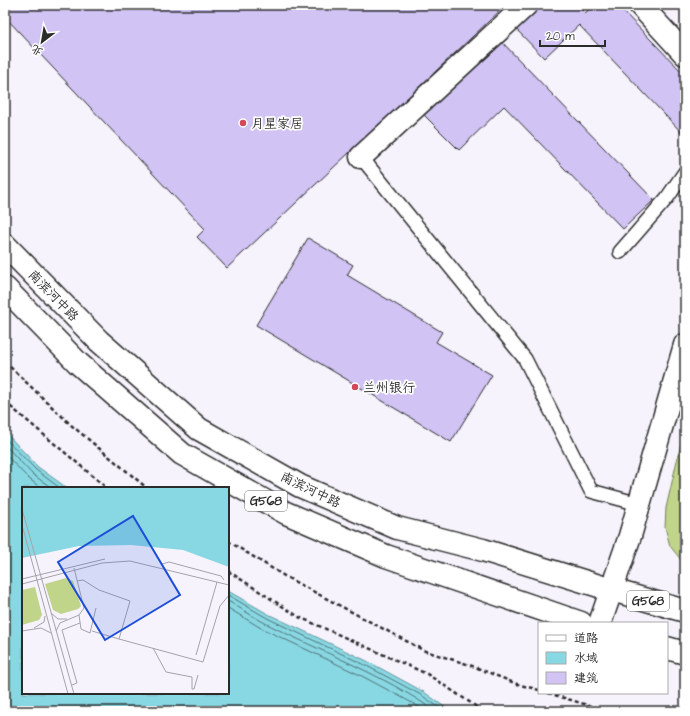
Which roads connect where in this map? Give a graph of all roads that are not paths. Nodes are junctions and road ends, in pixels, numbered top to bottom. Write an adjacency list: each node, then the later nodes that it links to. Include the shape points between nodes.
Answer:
1 (526, 5): 4 (main road)
2 (640, 5): 3 (main road)
3 (685, 54)
4 (361, 157): 10 (lane, via 525,359 591,491)
5 (685, 172): 7 (lane, via 667,198)
6 (5, 245): 11 (main road, 南滨河中路 / G568, via 99,341 206,433 300,486 397,528 483,550)
7 (620, 252)
8 (5, 288): 13 (main road, G568, via 78,363 182,454 286,513 386,556)
9 (685, 345): 10 (main road)
10 (639, 504): 11 (main road)
11 (612, 590): 12 (main road, 南滨河中路 / G568); 14 (main road)
12 (685, 611)
13 (578, 622)
14 (600, 622)
15 (668, 648): 16 (main road)
16 (685, 653)

